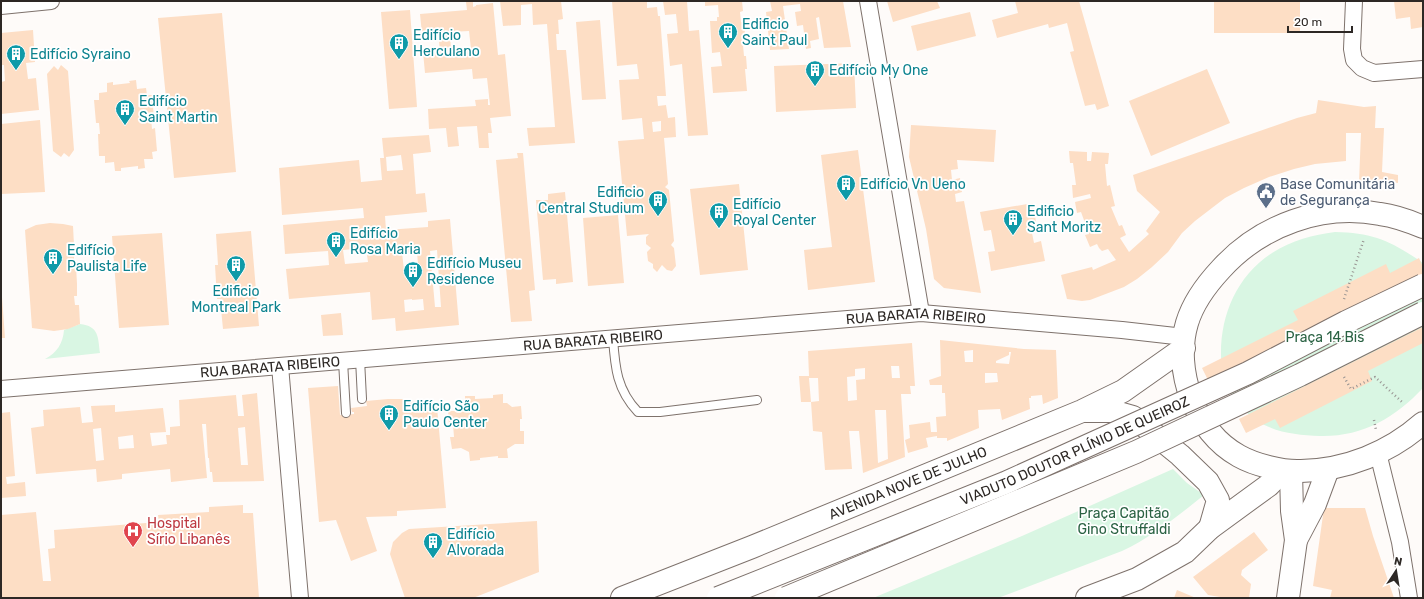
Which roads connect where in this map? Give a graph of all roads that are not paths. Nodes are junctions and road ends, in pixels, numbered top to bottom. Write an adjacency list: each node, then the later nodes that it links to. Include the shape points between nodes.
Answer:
1 (52, 1): 4 (street)
2 (868, 1): 8 (street)
3 (1354, 1): 5 (street, via 1352,49 1354,60 1362,68 1374,73)
4 (1, 6)
5 (1423, 69)
6 (1423, 227): 11 (main road, via 1403,219 1357,211 1310,216 1266,233 1246,245 1213,277 1188,322)
7 (1423, 285): 30 (main road, VIADUTO DOUTOR PLÍNIO DE QUEIROZ, bridge, via 1248,373 1005,483)
8 (921, 313): 10 (street, RUA BARATA RIBEIRO); 11 (street, RUA BARATA RIBEIRO, via 1122,330)
9 (1423, 313): 31 (main road, VIADUTO DOUTOR PLÍNIO DE QUEIROZ, bridge, via 1300,375 1136,452)
10 (613, 338): 12 (street, RUA BARATA RIBEIRO); 17 (lane, via 619,383 628,402 638,412 660,412)
11 (1184, 343): 18 (main road, AVENIDA NOVE DE JULHO, via 1123,391); 23 (main road, via 1187,385 1194,405 1206,426 1227,448 1239,456)
12 (360, 360): 13 (street, RUA BARATA RIBEIRO); 16 (lane)
13 (343, 361): 14 (street, RUA BARATA RIBEIRO); 19 (lane)
14 (280, 366): 15 (street, RUA BARATA RIBEIRO); 28 (street)
15 (1, 389)
16 (362, 399)
17 (757, 400)
18 (1082, 411): 26 (main road, via 1112,411 1134,417 1180,454 1208,482 1218,500); 29 (main road, AVENIDA NOVE DE JULHO)
19 (346, 413)
20 (1423, 424): 21 (main road)
21 (1378, 453): 22 (main road); 34 (street, via 1400,542)
22 (1328, 469): 23 (main road); 27 (main road, via 1315,504)
23 (1287, 471): 24 (main road); 25 (main road)
24 (1250, 500): 25 (main road, via 1279,502); 26 (main road)
25 (1292, 511): 27 (main road)
26 (1210, 528): 32 (main road, via 1185,552 1137,579)
27 (1296, 540): 33 (main road)
28 (300, 598)
29 (622, 598)
30 (718, 598)
31 (786, 598)
32 (1087, 598)
33 (1288, 598)
34 (1409, 598)

